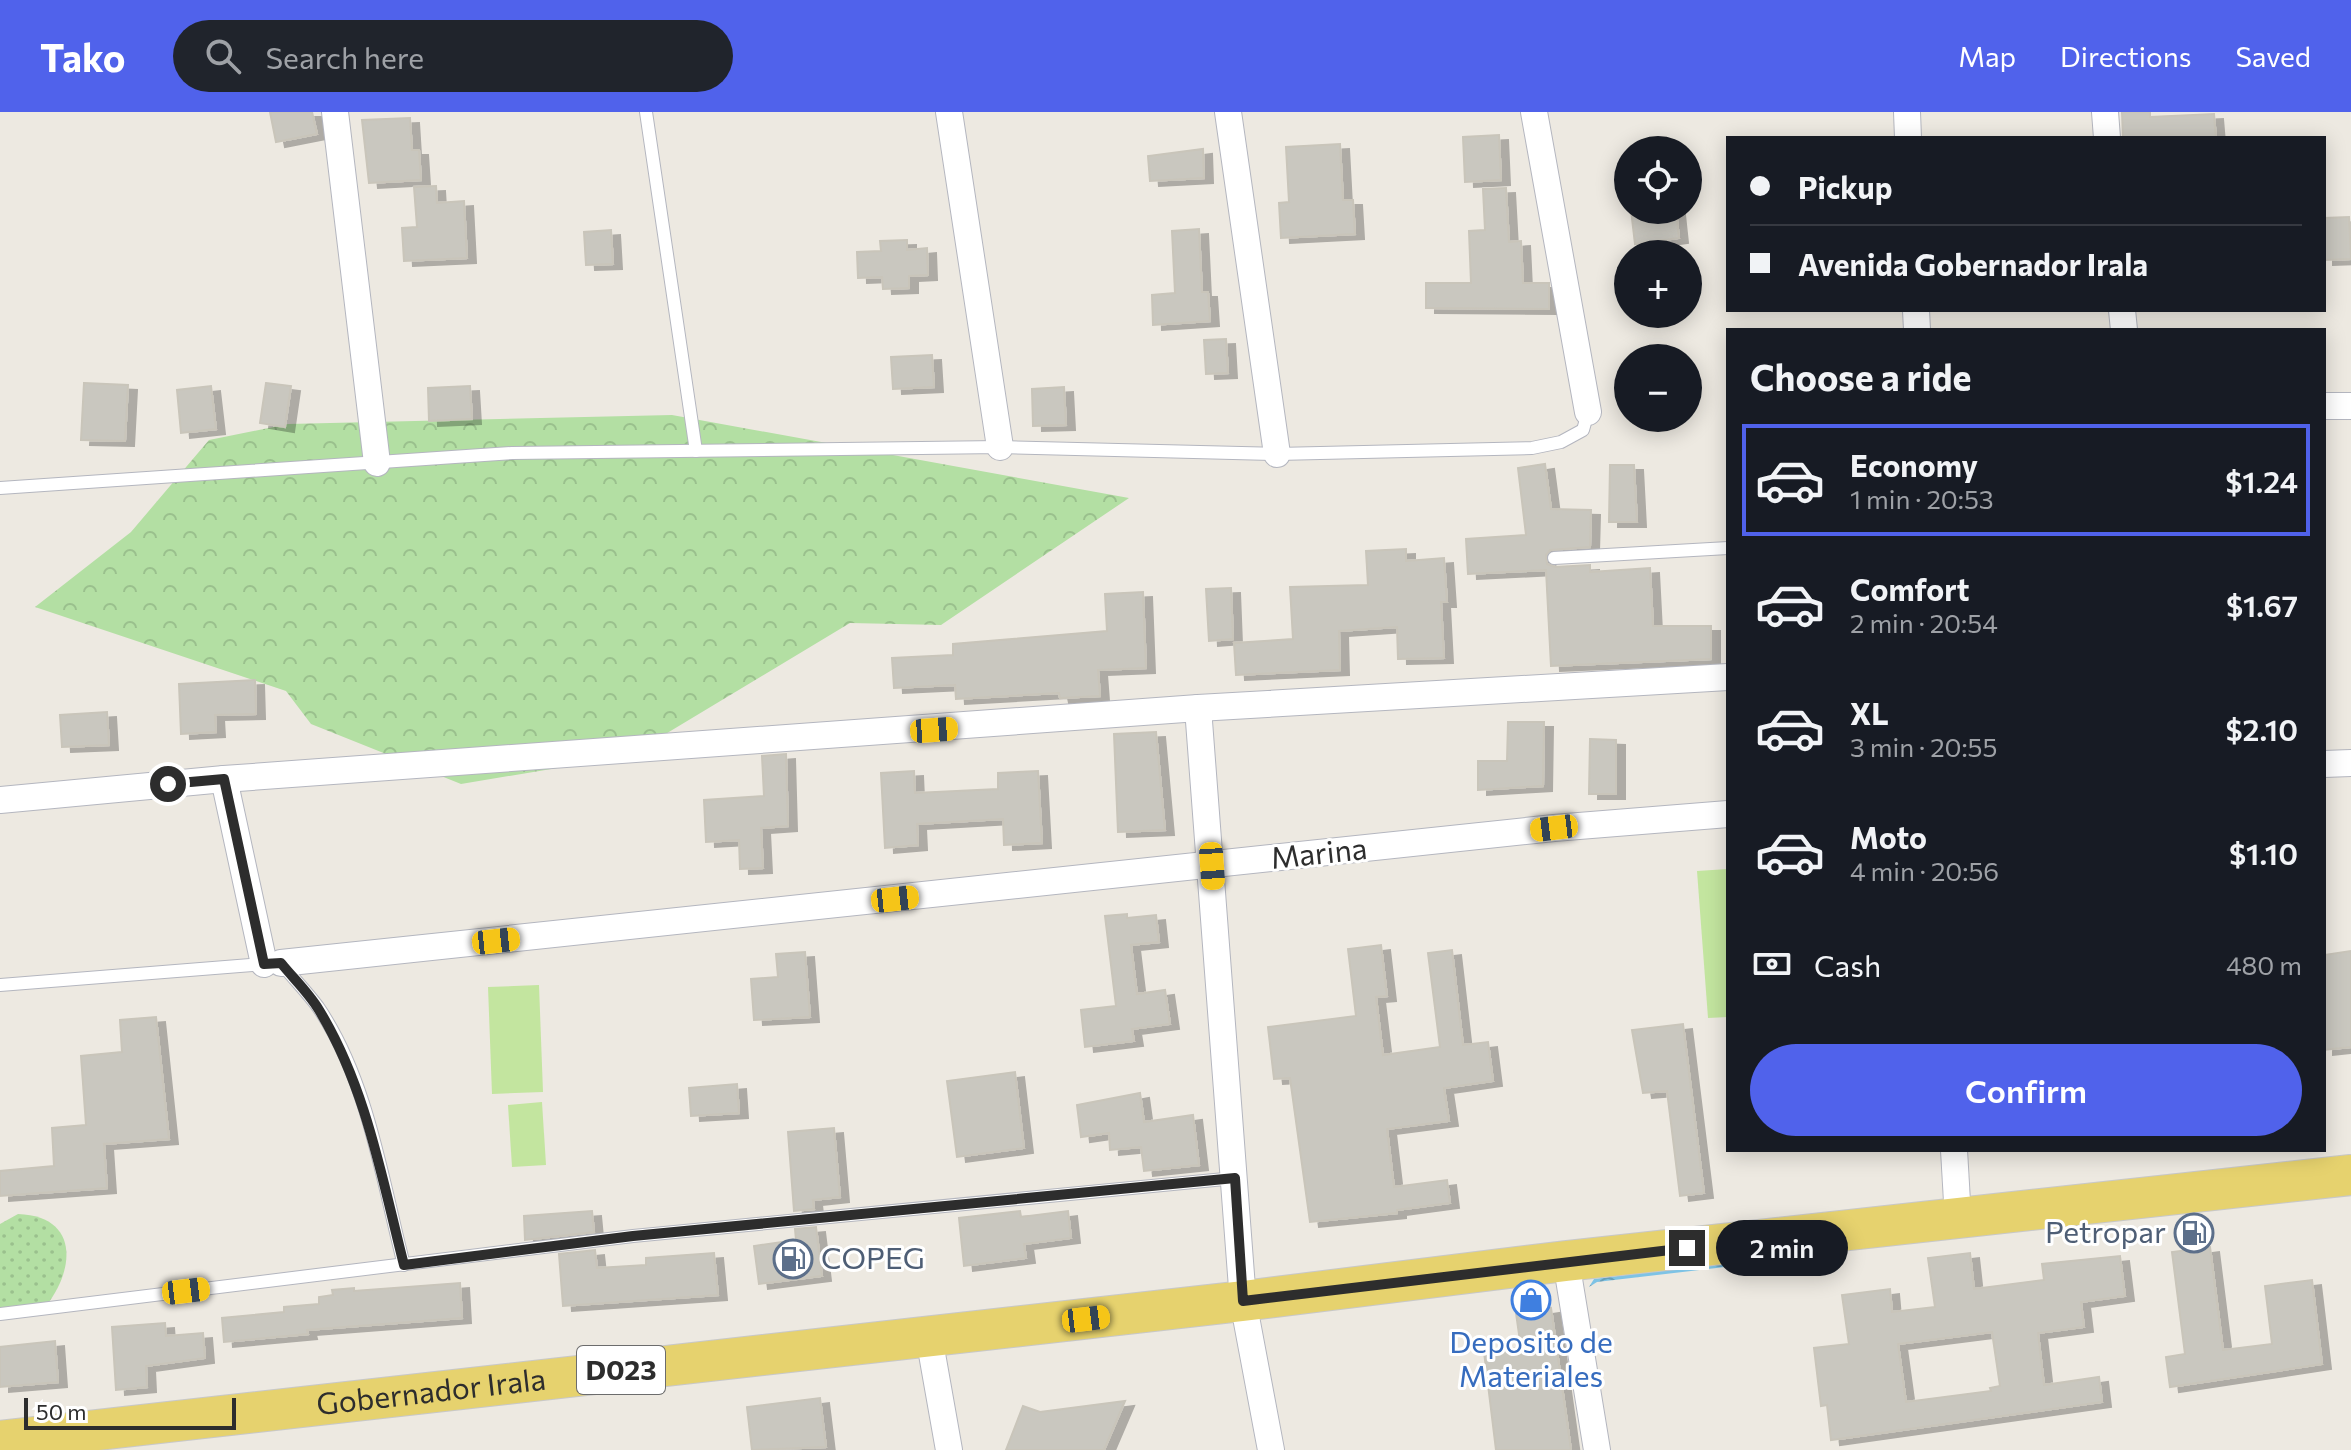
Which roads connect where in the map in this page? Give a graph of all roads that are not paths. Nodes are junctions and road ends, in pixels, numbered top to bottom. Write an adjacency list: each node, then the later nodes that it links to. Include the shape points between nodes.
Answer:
1 (335, 112): 16 (street)
2 (646, 112): 14 (lane)
3 (949, 112): 13 (street)
4 (1228, 112): 15 (street)
5 (1534, 112): 12 (street)
6 (1907, 112): 8 (street)
7 (2105, 112): 9 (street)
8 (1908, 136)
9 (2107, 136)
10 (2326, 406): 11 (street)
11 (2351, 406)
12 (1588, 412): 15 (lane, via 1583,430 1532,448)
13 (1000, 447): 14 (lane); 15 (lane)
14 (696, 451): 16 (lane, via 512,453)
15 (1277, 454)
16 (377, 463): 17 (lane)
17 (0, 488)
18 (1726, 548): 19 (lane)
19 (1554, 558)
20 (1726, 677): 21 (street)
21 (1198, 708): 24 (street); 27 (street)
22 (2351, 763): 23 (street)
23 (2326, 764)
24 (224, 779): 25 (street); 28 (street)
25 (0, 800)
26 (1726, 814): 27 (street, Marina)
27 (1212, 866): 28 (street, Marina); 32 (street)
28 (272, 963): 29 (lane); 35 (lane, via 317,1006 339,1045 365,1114)
29 (0, 985)
30 (1954, 1152): 33 (street)
31 (2351, 1175): 33 (main road, D023)
32 (1235, 1178): 35 (lane, via 633,1236); 36 (street)
33 (1958, 1219): 34 (main road, D023)
34 (1566, 1261): 36 (main road, D023); 42 (street)
35 (404, 1265): 37 (lane)
36 (1243, 1301): 38 (main road, Gobernador Irala / D023); 41 (street)
37 (0, 1314)
38 (929, 1337): 39 (main road, Gobernador Irala / D023); 40 (street)
39 (0, 1441)
40 (949, 1450)
41 (1271, 1450)
42 (1597, 1450)

